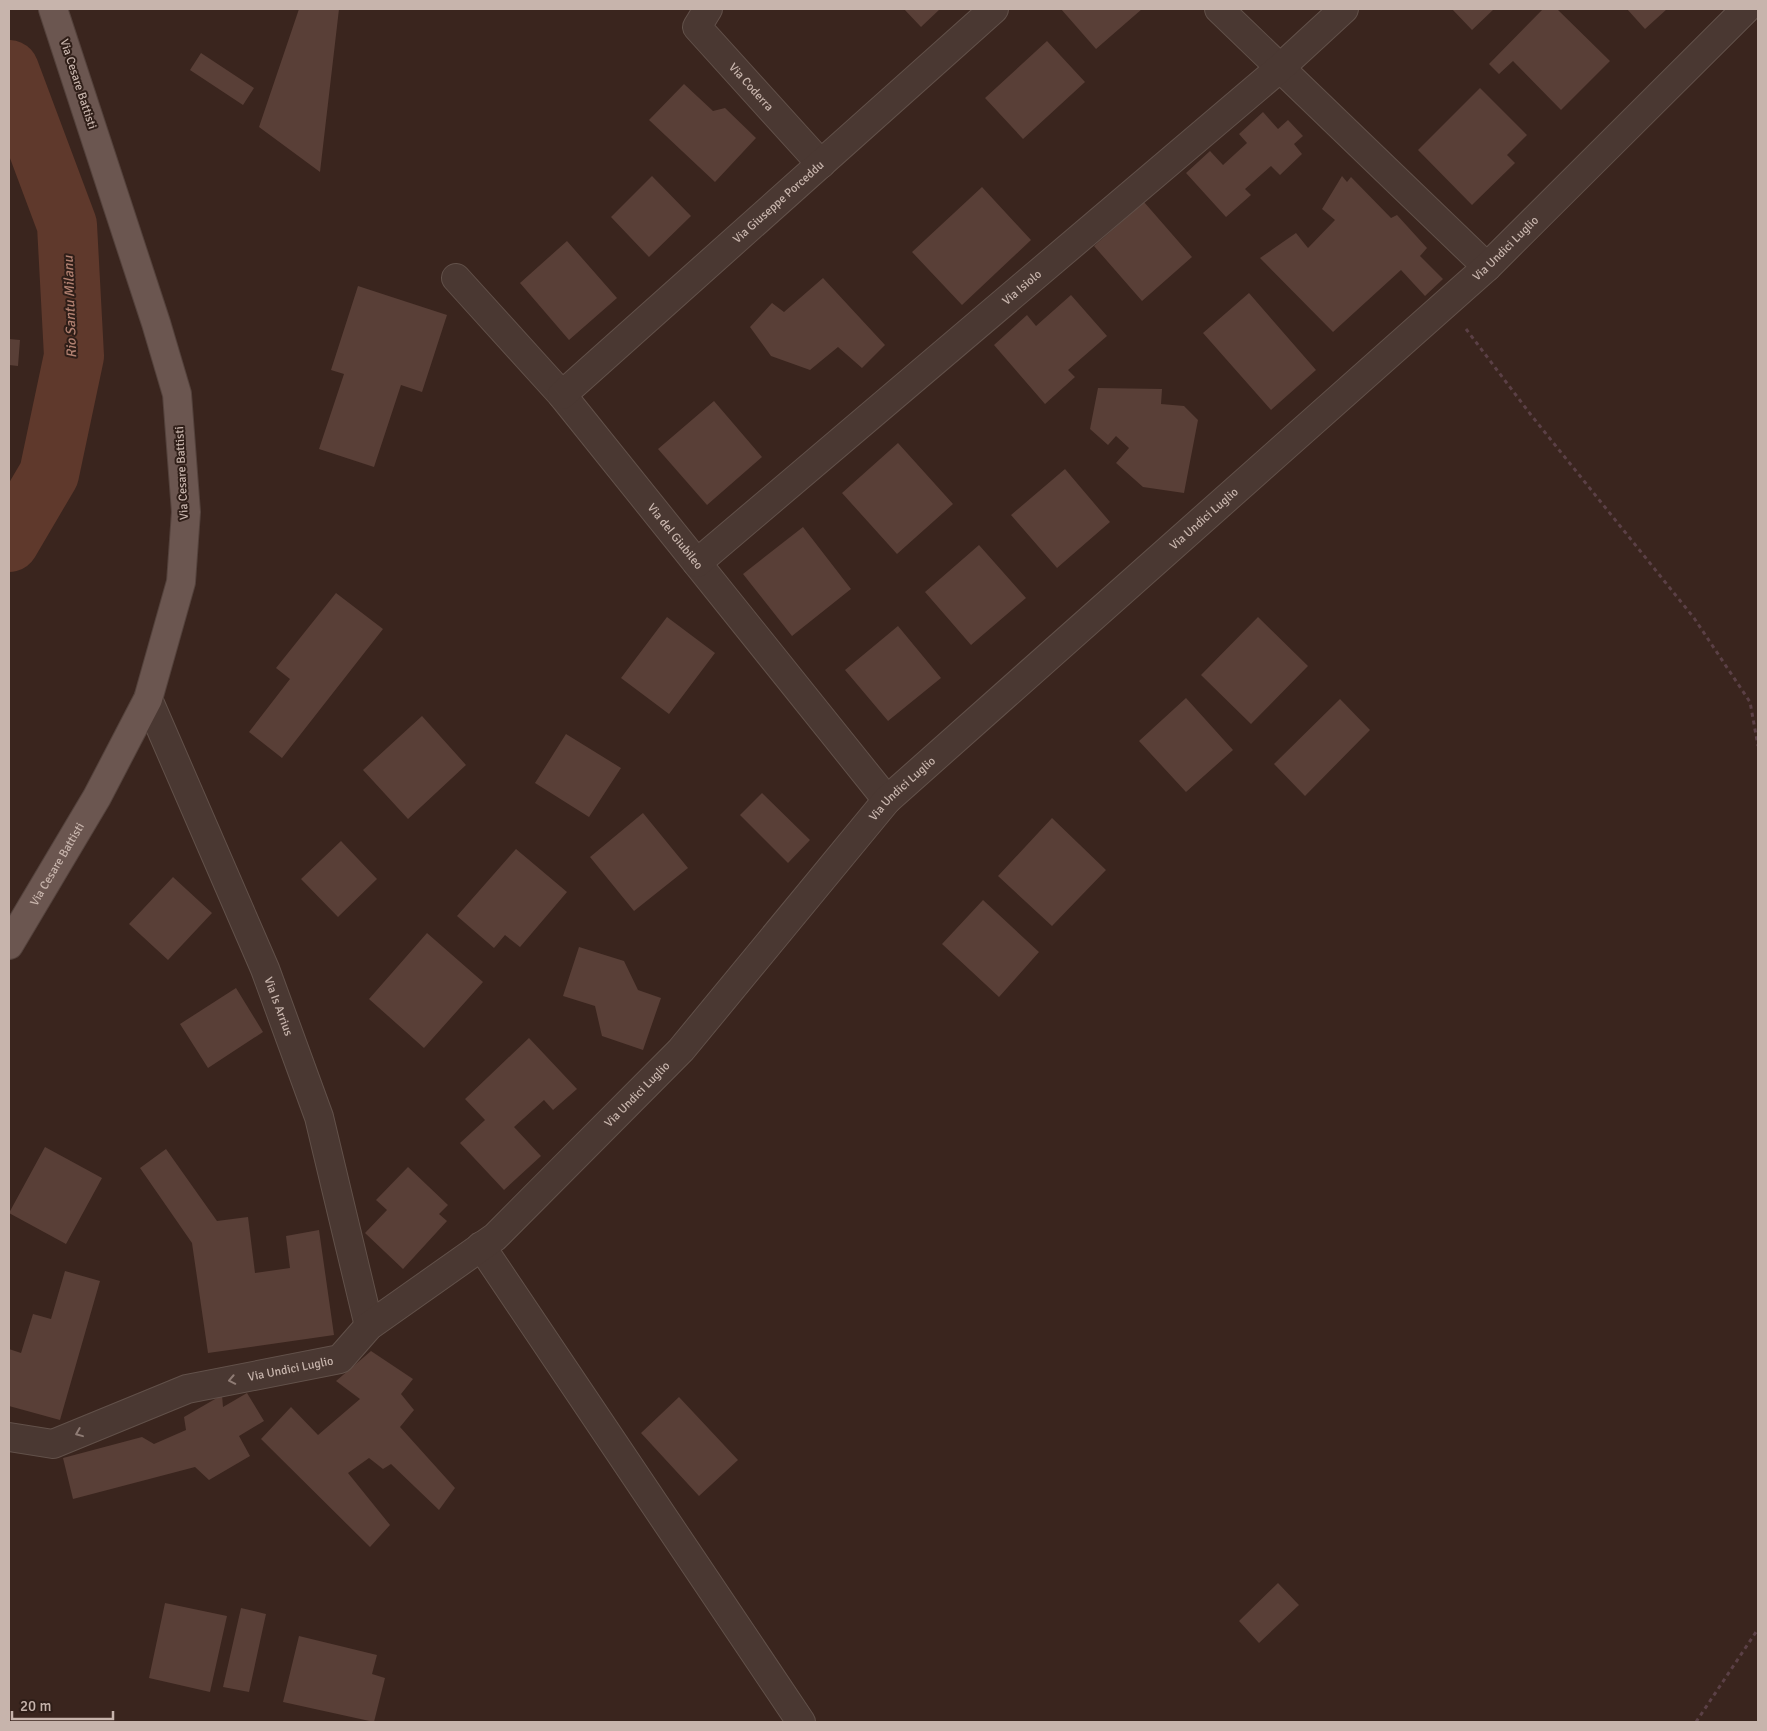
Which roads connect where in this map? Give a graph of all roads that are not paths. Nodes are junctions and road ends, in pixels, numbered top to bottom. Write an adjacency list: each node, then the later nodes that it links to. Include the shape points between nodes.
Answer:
1 (53, 9): 13 (main road, Via Cesare Battisti, via 177,394 186,512 181,582)
2 (708, 9): 8 (street, Via Coderra, via 696,27)
3 (994, 9): 8 (street, Via Giuseppe Porceddu)
4 (1219, 9): 7 (street)
5 (1344, 9): 7 (street, Via Isiolo)
6 (1746, 9): 9 (street, Via Undici Luglio)
7 (1280, 68): 9 (street); 12 (street, Via Isiolo)
8 (821, 164): 11 (street, Via Giuseppe Porceddu)
9 (1487, 267): 14 (street, Via Undici Luglio)
10 (456, 278): 11 (street, Via del Giubileo)
11 (562, 395): 12 (street, Via del Giubileo)
12 (697, 563): 14 (street, Via del Giubileo)
13 (148, 698): 15 (main road, Via Cesare Battisti, via 97,797); 17 (street, Via Is Arrius, via 265,970 319,1117)
14 (886, 800): 16 (street, Via Undici Luglio, via 681,1050 502,1230)
15 (9, 945)
16 (482, 1246): 17 (street, Via Undici Luglio); 19 (street)
17 (369, 1326): 18 (street, Via Undici Luglio, one-way to 18, via 340,1359 187,1390 53,1444)
18 (9, 1437)
19 (801, 1722)

